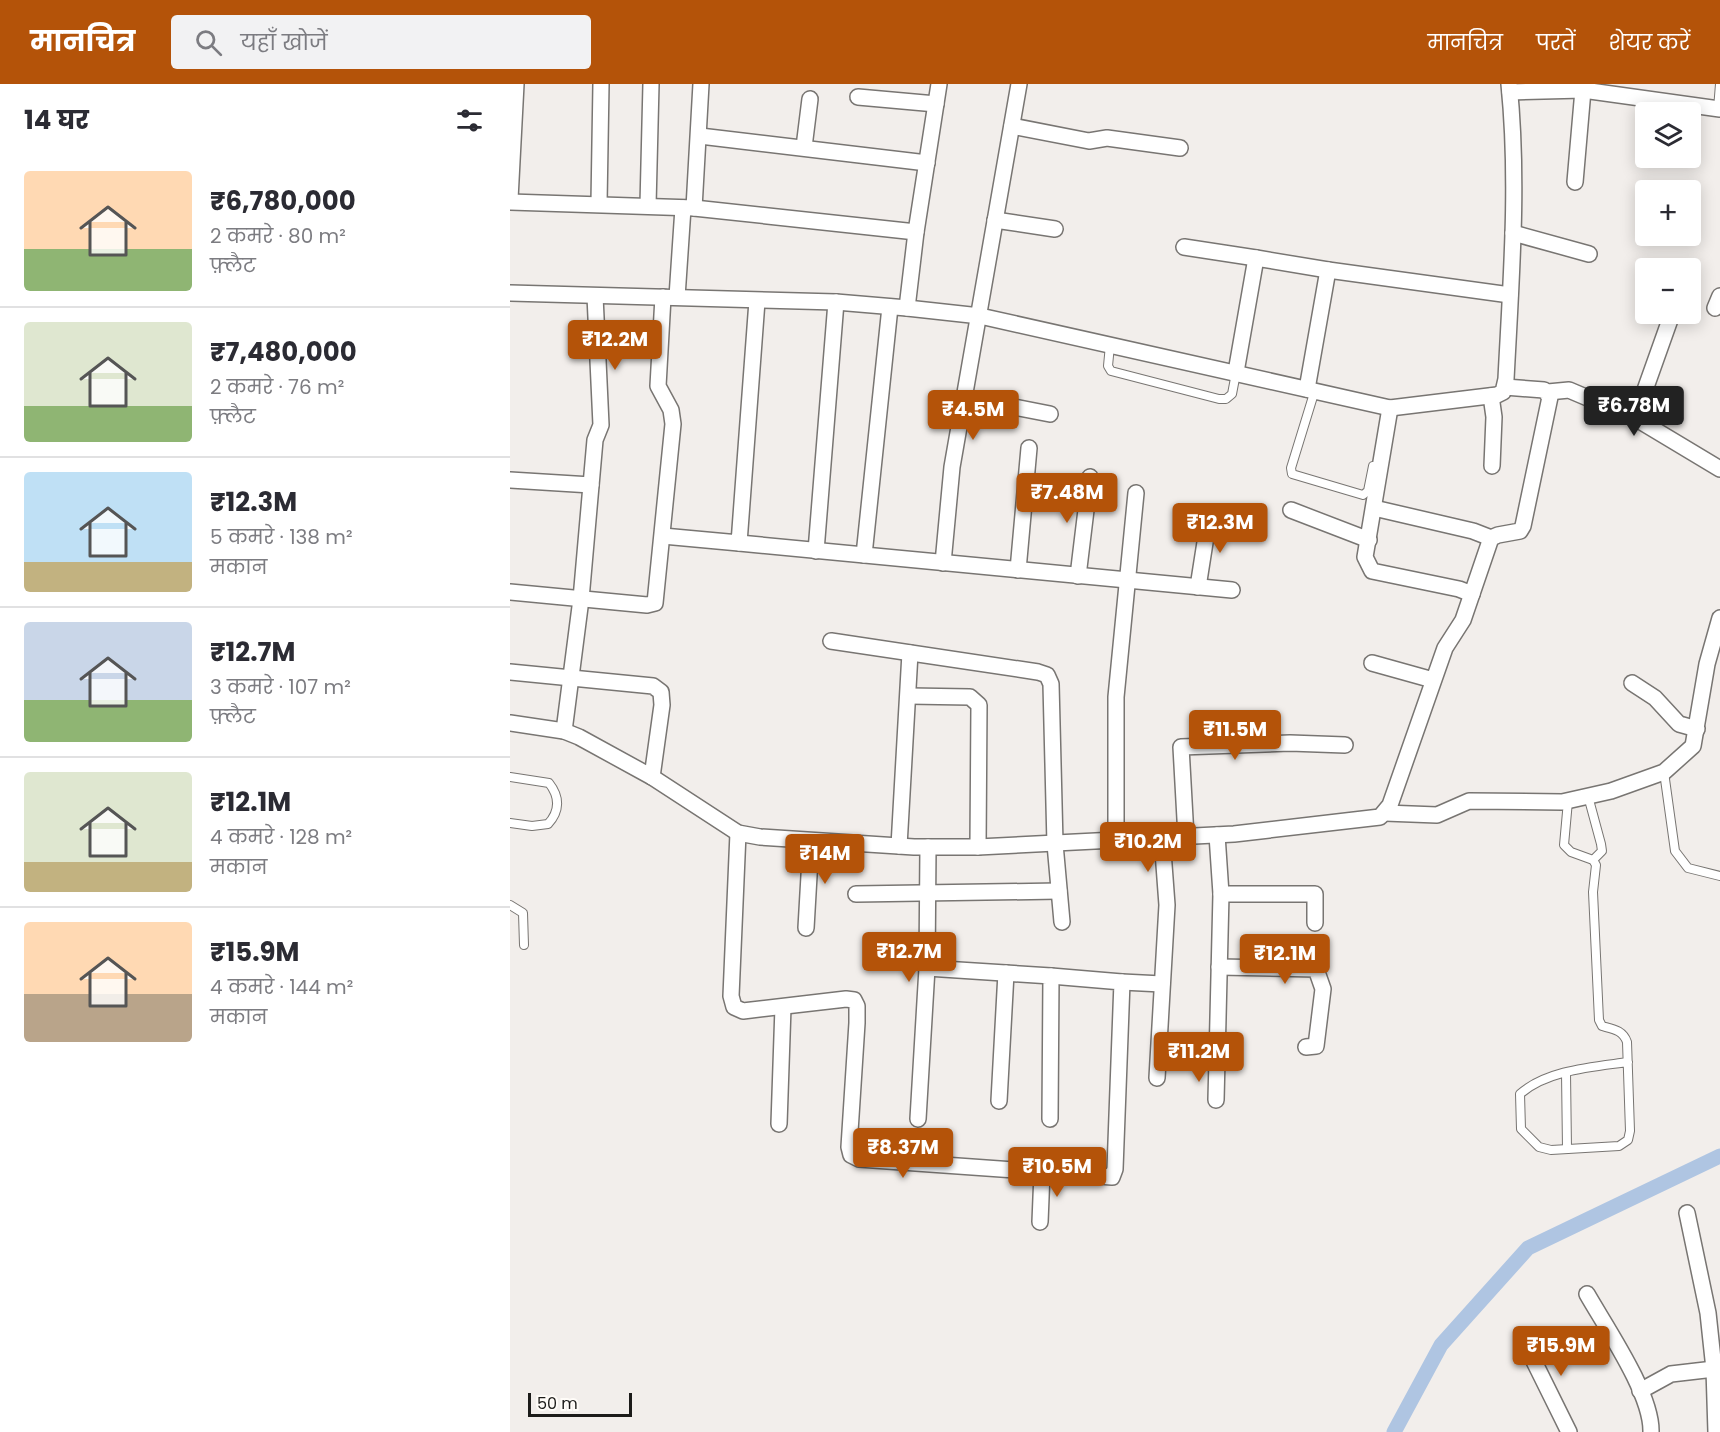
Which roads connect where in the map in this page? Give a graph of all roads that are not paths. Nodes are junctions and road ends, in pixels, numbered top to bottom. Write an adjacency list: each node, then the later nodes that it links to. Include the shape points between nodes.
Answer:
1 (516, 84): 15 (street)
2 (601, 84): 22 (street)
3 (651, 84): 23 (street)
4 (701, 84): 16 (street)
5 (939, 84): 12 (street)
6 (1019, 84): 14 (street)
7 (1720, 84): 13 (lane)
8 (1510, 88): 9 (street); 28 (street, via 1515,152)
9 (1583, 90): 13 (street); 20 (street)
10 (858, 97): 12 (street)
11 (810, 99): 17 (street)
12 (936, 104): 19 (street)
13 (1719, 109)
14 (1012, 126): 18 (street, via 1089,141 1107,138); 25 (street)
15 (512, 129): 21 (street)
16 (700, 136): 17 (street); 24 (street)
17 (804, 147): 19 (street)
18 (1180, 148)
19 (927, 163): 27 (street)
20 (1575, 182)
21 (510, 201): 22 (street)
22 (599, 203): 23 (street)
23 (648, 205): 24 (street)
24 (689, 208): 27 (street); 36 (street)
25 (995, 220): 26 (street); 41 (street)
26 (1055, 229)
27 (916, 232): 40 (street)
28 (1514, 233): 30 (street); 35 (street)
29 (1184, 247): 31 (street)
30 (1589, 254)
31 (1256, 258): 32 (street); 44 (street)
32 (1328, 270): 35 (street); 46 (street)
33 (510, 293): 34 (street)
34 (595, 296): 36 (street); 58 (street, via 601,425 595,440)
35 (1510, 296): 45 (street)
36 (670, 297): 37 (street); 63 (street, via 658,386 671,410 673,424)
37 (757, 301): 38 (street); 66 (street)
38 (836, 302): 39 (street); 67 (street)
39 (890, 307): 40 (street); 68 (street)
40 (907, 308): 41 (street)
41 (980, 316): 43 (street); 49 (street)
42 (1668, 324): 52 (street)
43 (1110, 345): 44 (street); 44 (lane, via 1111,371 1219,399 1232,394)
44 (1236, 372): 46 (street)
45 (1505, 387): 47 (street); 48 (street, via 1503,392)
46 (1311, 389): 50 (street); 50 (lane, via 1292,474 1355,494 1368,491)
47 (1548, 392): 52 (street, via 1569,390); 64 (street, via 1541,446 1523,526 1520,531)
48 (1491, 396): 50 (street); 54 (street)
49 (963, 397): 51 (street); 69 (street)
50 (1387, 407): 60 (street)
51 (1050, 414)
52 (1635, 418): 55 (street)
53 (1029, 448): 70 (street)
54 (1492, 466)
55 (1720, 469)
56 (1090, 477): 71 (street)
57 (510, 480): 58 (street)
58 (591, 485): 77 (street)
59 (1136, 493): 72 (street)
60 (1374, 508): 64 (street); 65 (street)
61 (1291, 510): 65 (street)
62 (1209, 517): 73 (street)
63 (663, 536): 66 (street); 77 (street, via 655,603)
64 (1491, 538): 76 (street)
65 (1369, 540): 76 (street, via 1365,557 1372,571)
66 (739, 543): 67 (street)
67 (816, 551): 68 (street)
68 (864, 555): 69 (street)
69 (943, 563): 70 (street)
70 (1018, 570): 71 (street)
71 (1078, 576): 72 (street)
72 (1128, 581): 73 (street); 102 (street, via 1116,697)
73 (1198, 587): 74 (street)
74 (1232, 590)
75 (510, 592): 77 (street)
76 (1472, 594): 84 (street)
77 (581, 599): 83 (street)
78 (1720, 618): 88 (street, via 1707,664)
79 (831, 641): 80 (street)
80 (910, 653): 86 (street); 104 (street, via 1047,675 1051,684)
81 (1372, 663): 84 (street)
82 (510, 672): 83 (street)
83 (572, 677): 89 (street); 93 (street, via 643,683 661,692)
84 (1433, 680): 96 (street)
85 (1632, 683): 88 (street, via 1654,698 1679,724)
86 (909, 696): 105 (street); 107 (street, via 970,697 979,705)
87 (510, 723): 89 (street)
88 (1697, 729): 91 (street, via 1693,746)
89 (564, 731): 93 (street)
90 (1345, 745): 100 (street, via 1181,747)
91 (1664, 772): 94 (street); 109 (lane, via 1675,851 1688,868)
92 (510, 777): 97 (lane, via 549,783 557,803 548,824)
93 (652, 777): 98 (street)
94 (1588, 796): 95 (street); 108 (lane, via 1602,844 1602,851)
95 (1568, 801): 96 (street, via 1469,801 1437,815); 108 (lane, via 1564,845)
96 (1385, 813): 99 (street, via 1372,819)
97 (510, 824)
98 (738, 833): 103 (street); 125 (street, via 731,996 735,1007 743,1011)
99 (1217, 835): 100 (street); 113 (street)
100 (1186, 837): 101 (street)
101 (1162, 838): 102 (street); 124 (street, via 1167,905)
102 (1116, 840): 104 (street)
103 (811, 841): 105 (street); 117 (street)
104 (1055, 844): 107 (street); 110 (street)
105 (899, 846): 106 (street)
106 (928, 847): 107 (street); 112 (street)
107 (978, 847)
108 (1593, 860): 127 (lane, via 1599,1020 1602,1026 1625,1036)
109 (1720, 876)
110 (1059, 891): 112 (street); 115 (street)
111 (856, 894): 112 (street)
112 (929, 894): 120 (street)
113 (1221, 894): 116 (street, via 1315,894); 119 (street)
114 (510, 905): 118 (lane, via 523,913)
115 (1062, 922)
116 (1315, 923)
117 (806, 928)
118 (524, 945)
119 (1219, 967): 126 (street, via 1316,969 1323,989 1316,1046); 130 (street)
120 (927, 968): 121 (street); 132 (street)
121 (1006, 973): 122 (street); 131 (street)
122 (1051, 976): 123 (street); 133 (street)
123 (1122, 981): 124 (street); 136 (street, via 1112,1177)
124 (1162, 984): 129 (street)
125 (783, 1007): 134 (street); 136 (street, via 846,999 854,1000 857,1006 851,1155 859,1159)
126 (1306, 1047)
127 (1628, 1062): 128 (lane); 135 (lane, via 1628,1140 1619,1146)
128 (1566, 1073): 135 (lane); 135 (lane, via 1529,1086 1520,1094 1520,1112 1521,1129 1539,1147)
129 (1157, 1078)
130 (1216, 1100)
131 (999, 1101)
132 (918, 1119)
133 (1050, 1119)
134 (779, 1124)
135 (1567, 1149)
136 (1042, 1173): 138 (street)
137 (1687, 1213): 141 (street)
138 (1040, 1222)
139 (1587, 1294): 142 (street)
140 (1522, 1337): 143 (street)
141 (1717, 1369): 142 (street, via 1671,1374); 145 (street)
142 (1640, 1391): 144 (street, via 1652,1419)
143 (1569, 1432)
144 (1651, 1432)
145 (1716, 1432)

